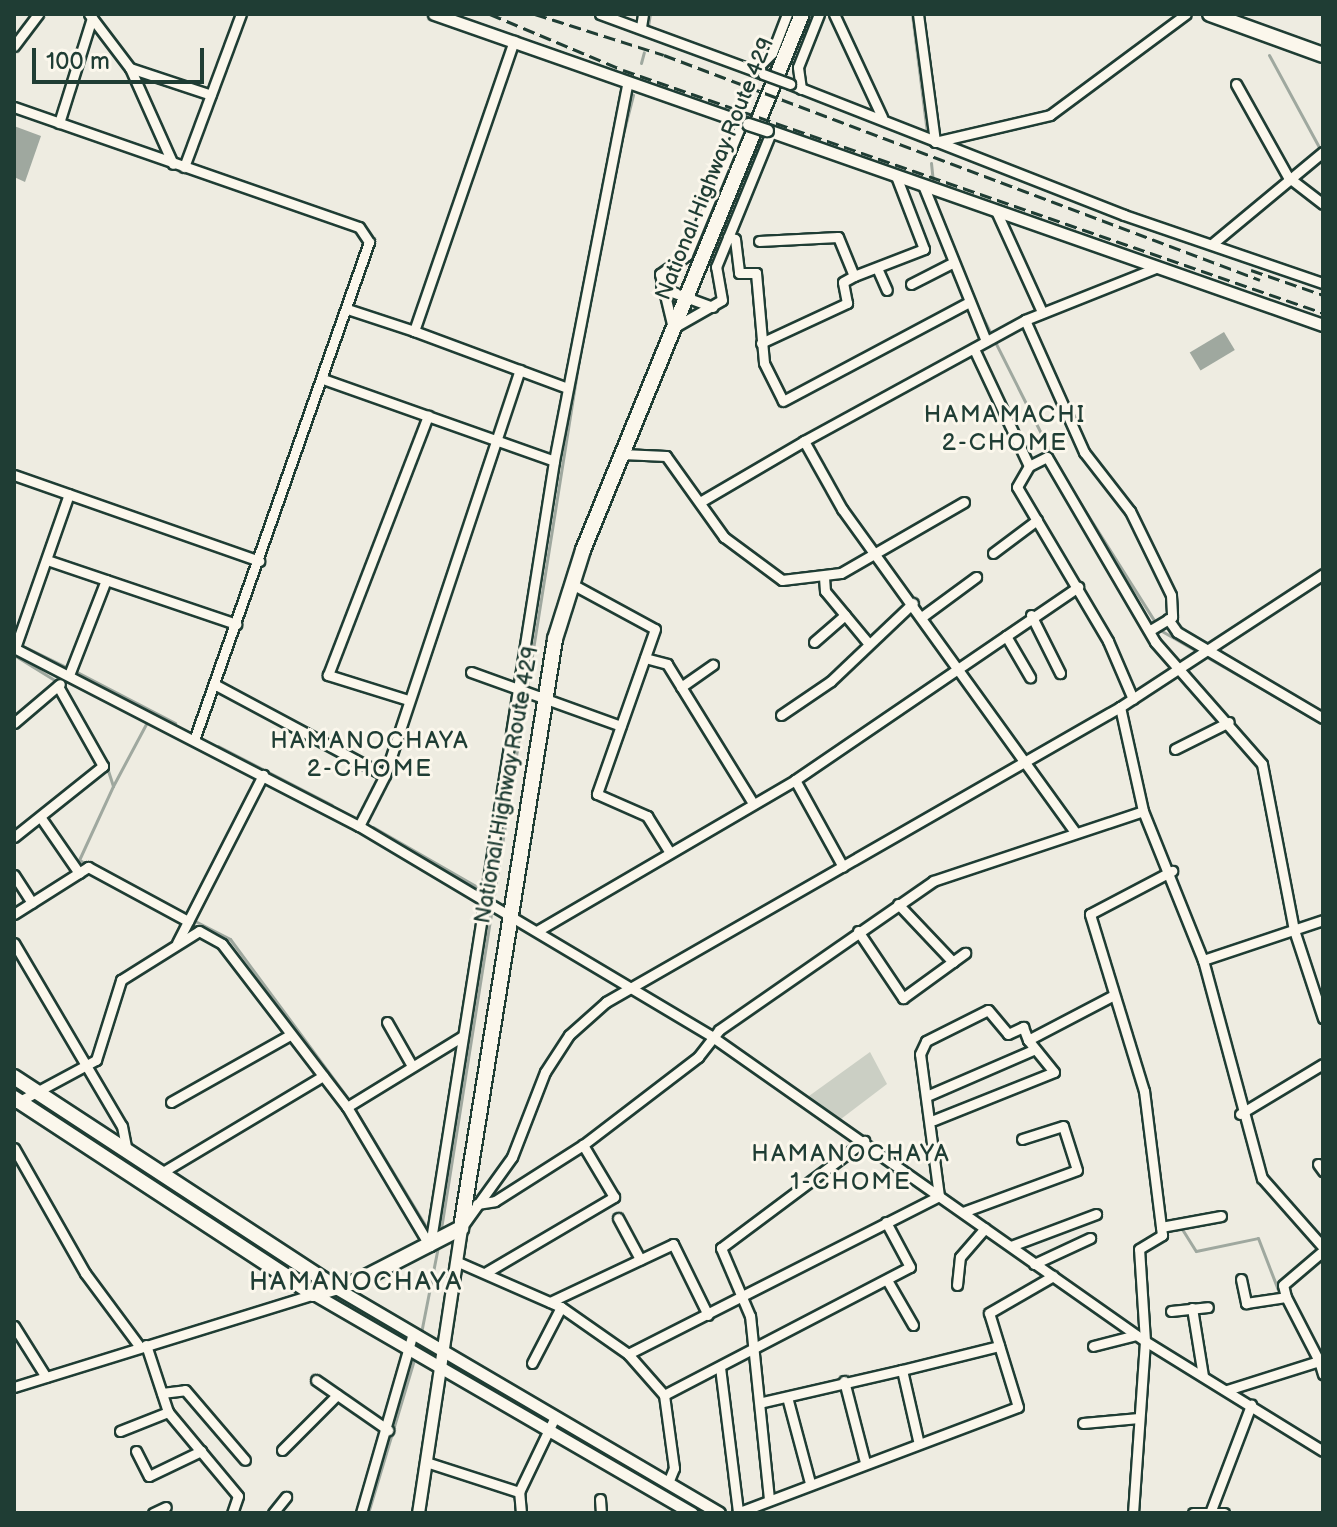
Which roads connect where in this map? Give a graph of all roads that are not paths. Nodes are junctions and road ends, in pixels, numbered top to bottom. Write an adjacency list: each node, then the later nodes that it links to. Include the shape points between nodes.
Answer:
1 (38, 14): 16 (street)
2 (241, 14): 23 (street)
3 (434, 14): 15 (street)
4 (600, 14): 14 (street)
5 (643, 14): 14 (street)
6 (787, 14): 19 (street)
7 (802, 14): 49 (highway, National Highway Route 429)
8 (819, 14): 22 (street, via 798,67)
9 (834, 14): 25 (street)
10 (918, 14): 29 (street)
11 (1186, 14): 29 (street, via 1050,115)
12 (1210, 14): 17 (highway)
13 (91, 16): 18 (street); 26 (street)
14 (641, 27): 19 (street)
15 (514, 41): 20 (street); 57 (street)
16 (14, 46)
17 (1323, 55)
18 (130, 68): 23 (street); 31 (street)
19 (759, 72): 22 (street, bridge)
20 (628, 82): 27 (street); 63 (street)
21 (1236, 84): 34 (street)
22 (801, 89): 25 (street)
23 (211, 95): 32 (street)
24 (14, 107): 26 (street)
25 (882, 117): 29 (street)
26 (59, 123): 31 (street)
27 (745, 123): 28 (street, bridge); 47 (street, via 687,255 660,274)
28 (769, 131): 33 (street); 38 (street)
29 (935, 142): 40 (street)
30 (1323, 152): 34 (street)
31 (173, 164): 32 (street)
32 (184, 167): 52 (street, via 359,227 369,242)
33 (896, 176): 35 (street); 43 (street, via 924,249)
34 (1288, 177): 36 (street); 40 (street)
35 (923, 185): 37 (street); 41 (street)
36 (1323, 204)
37 (996, 211): 42 (street); 53 (street)
38 (728, 237): 51 (street, via 716,267 723,292); 59 (street, via 735,239 739,273 756,273)
39 (759, 241): 44 (street, via 838,237)
40 (1212, 244): 45 (street)
41 (950, 264): 46 (street); 50 (street)
42 (1158, 267): 53 (street); 55 (street)
43 (877, 268): 44 (street); 48 (street)
44 (854, 276): 59 (street, via 843,282 847,303)
45 (1323, 283)
46 (911, 284)
47 (659, 285): 49 (street, via 671,295); 56 (street)
48 (887, 290)
49 (686, 294): 51 (street, via 697,306); 56 (highway, National Highway Route 429)
50 (967, 303): 58 (street); 59 (street, via 783,401)
51 (717, 307): 56 (street)
52 (347, 309): 57 (street); 62 (street)
53 (1042, 312): 54 (street)
54 (1025, 320): 58 (street); 89 (street, via 1084,452 1140,528 1171,595)
55 (1323, 325)
56 (673, 328): 67 (highway, National Highway Route 429)
57 (414, 331): 61 (street)
58 (989, 339): 60 (street)
59 (761, 343)
60 (974, 349): 66 (street); 69 (street)
61 (520, 370): 63 (street); 65 (street)
62 (323, 379): 64 (street); 78 (street)
63 (567, 388): 68 (street)
64 (428, 416): 65 (street); 109 (street, via 328,675)
65 (493, 440): 68 (street); 109 (street)
66 (804, 441): 72 (street); 75 (street)
67 (622, 454): 72 (street, via 666,456); 83 (highway, National Highway Route 429)
68 (554, 461): 108 (street)
69 (1029, 466): 74 (street, via 1017,487); 91 (street, via 1047,457)
70 (14, 475): 71 (street)
71 (69, 494): 77 (street); 78 (street)
72 (700, 502): 80 (street, via 724,537 767,573 794,581)
73 (964, 502): 75 (street)
74 (1037, 520): 76 (street); 84 (street)
75 (874, 553): 80 (street); 85 (street)
76 (993, 553)
77 (47, 560): 82 (street); 95 (street)
78 (259, 561): 90 (street)
79 (1323, 574): 96 (street)
80 (824, 577): 86 (street, via 825,591)
81 (976, 577): 88 (street)
82 (106, 580): 90 (street); 101 (street)
83 (572, 584): 97 (street, via 655,629); 108 (highway, National Highway Route 429)
84 (1078, 587): 87 (street); 110 (street)
85 (913, 603): 88 (street); 94 (street)
86 (845, 615): 93 (street); 94 (street)
87 (1031, 615): 92 (street); 103 (street)
88 (923, 616): 98 (street)
89 (1168, 619): 91 (street); 96 (street)
90 (236, 624): 105 (street)
91 (1155, 627): 100 (street)
92 (1006, 636): 98 (street); 104 (street)
93 (814, 642)
94 (869, 644): 112 (street)
95 (16, 645): 101 (street)
96 (1207, 654): 100 (street); 113 (street)
97 (645, 658): 107 (street, via 667,664); 116 (street)
98 (960, 664): 119 (street); 122 (street)
99 (713, 665): 107 (street)
100 (1179, 670): 110 (street); 114 (street)
101 (69, 672): 106 (street); 117 (street)
102 (471, 672): 108 (street)
103 (1060, 673)
104 (1030, 677)
105 (214, 684): 117 (street); 120 (street)
106 (58, 686): 115 (street); 125 (street, via 103,766)
107 (681, 687): 123 (street)
108 (529, 691): 116 (street); 135 (highway, National Highway Route 429); 135 (street)
109 (405, 699): 120 (street)
110 (1133, 699): 111 (street)
111 (1120, 707): 119 (street); 124 (street)
112 (781, 715)
113 (1323, 718)
114 (1229, 722): 118 (street); 140 (street, via 1252,746 1269,785)
115 (14, 723)
116 (621, 726): 129 (street, via 597,794 647,816)
117 (194, 740): 121 (street)
118 (1175, 749)
119 (1025, 760): 127 (street); 130 (street)
120 (380, 773): 126 (street)
121 (263, 775): 126 (street); 138 (street)
122 (795, 780): 123 (street); 130 (street)
123 (751, 800): 129 (street)
124 (1143, 811): 127 (street); 131 (street)
125 (41, 818): 128 (street); 132 (street)
126 (359, 826): 135 (street)
127 (1075, 832): 136 (street, via 954,871)
128 (14, 837)
129 (668, 850): 141 (street)
130 (843, 867): 148 (street)
131 (1172, 871): 146 (street); 149 (street, via 1090,914)
132 (79, 873): 134 (street); 138 (street, via 88,867)
133 (14, 875): 134 (street)
134 (32, 903): 137 (street)
135 (493, 904): 141 (street); 153 (street); 175 (highway, National Highway Route 429)
136 (898, 904): 142 (street); 147 (street)
137 (14, 914)
138 (189, 919): 144 (street)
139 (1323, 920): 140 (street)
140 (1294, 930): 146 (street); 150 (street)
141 (537, 931): 148 (street)
142 (858, 931): 147 (street, via 903,998); 154 (street)
143 (14, 943): 157 (street)
144 (176, 945): 152 (street, via 199,931 222,944); 157 (street, via 121,980 96,1060)
145 (965, 953): 147 (street)
146 (1203, 960): 166 (street)
147 (953, 962)
148 (632, 988): 154 (street); 176 (street, via 569,1035 545,1072 512,1157)
149 (1114, 995): 155 (street); 182 (street, via 1144,1091)
150 (1323, 1018)
151 (387, 1022): 158 (street)
152 (290, 1035): 159 (street); 164 (street)
153 (463, 1036): 158 (street); 186 (street)
154 (714, 1038): 169 (street); 170 (street)
155 (1030, 1045): 162 (street); 162 (street, via 1023,1027 1008,1034 988,1010 926,1041 920,1054); 167 (street, via 1054,1072)
156 (1323, 1064): 166 (street)
157 (88, 1065): 161 (street); 172 (street)
158 (412, 1066): 165 (street)
159 (323, 1076): 165 (street); 173 (street)
160 (14, 1077): 161 (highway)
161 (38, 1093): 163 (street); 172 (highway)
162 (929, 1095): 167 (street)
163 (15, 1101): 198 (highway)
164 (171, 1102)
165 (350, 1105): 186 (street)
166 (1240, 1114): 187 (street, via 1262,1178)
167 (934, 1120): 174 (street)
168 (1022, 1139): 177 (street, via 1063,1126 1077,1170)
169 (864, 1141): 174 (street); 199 (street, via 721,1248)
170 (583, 1145): 176 (street); 192 (street, via 614,1197)
171 (14, 1148): 212 (street, via 85,1273)
172 (127, 1151): 173 (highway)
173 (161, 1173): 197 (highway)
174 (939, 1196): 177 (street); 181 (street)
175 (465, 1198): 176 (street); 183 (highway, National Highway Route 429)
176 (481, 1203): 183 (street)
177 (963, 1212): 184 (street)
178 (1096, 1214): 188 (street)
179 (1221, 1216): 182 (street)
180 (618, 1218): 189 (street)
181 (886, 1222): 195 (street, via 910,1267); 199 (street)
182 (1161, 1227): 211 (street, via 1162,1235 1139,1249)
183 (461, 1228): 186 (highway); 190 (street)
184 (985, 1228): 188 (street); 196 (street, via 960,1257)
185 (1090, 1238): 191 (street)
186 (436, 1243): 197 (highway)
187 (1322, 1245): 200 (street, via 1283,1285)
188 (1011, 1246): 191 (street)
189 (640, 1259): 201 (street); 206 (street, via 673,1244)
190 (458, 1262): 192 (street); 216 (street)
191 (1034, 1264): 193 (street)
192 (485, 1273): 201 (street)
193 (1053, 1276): 210 (street); 213 (street, via 992,1306)
194 (1241, 1279): 200 (street, via 1246,1303)
195 (887, 1280): 207 (street); 215 (street)
196 (957, 1285)
197 (336, 1288): 198 (highway); 209 (street)
198 (314, 1294): 212 (street); 217 (street)
199 (742, 1298): 206 (street); 215 (street)
200 (1283, 1298): 221 (street)
201 (550, 1302): 202 (street)
202 (561, 1307): 218 (street); 219 (street)
203 (1208, 1307): 204 (street)
204 (1192, 1308): 205 (street); 224 (street)
205 (1171, 1311)
206 (708, 1315): 218 (street)
207 (913, 1325)
208 (14, 1326): 225 (street)
209 (418, 1335): 216 (street); 217 (street)
210 (1136, 1335): 211 (street); 214 (street)
211 (1145, 1341): 224 (street); 238 (street)
212 (143, 1346): 225 (street); 230 (street)
213 (999, 1346): 223 (street); 243 (street, via 1018,1407)
214 (1093, 1346)
215 (756, 1349): 220 (street); 234 (street)
216 (444, 1351): 222 (street); 237 (street)
217 (413, 1353): 222 (street); 241 (street)
218 (628, 1354): 232 (street)
219 (532, 1363)
220 (720, 1367): 232 (street); 258 (street)
221 (1321, 1367): 229 (street)
222 (442, 1369): 240 (street); 249 (street)
223 (902, 1370): 227 (street); 243 (street)
224 (1203, 1376): 229 (street)
225 (46, 1377): 228 (street)
226 (316, 1380): 231 (street)
227 (844, 1381): 233 (street); 250 (street)
228 (14, 1387)
229 (1227, 1390): 235 (street)
230 (162, 1393): 236 (street); 248 (street, via 185,1390)
231 (337, 1395): 241 (street); 244 (street)
232 (664, 1395): 251 (street, via 674,1468)
233 (787, 1397): 234 (street); 252 (street)
234 (763, 1402): 256 (street)
235 (1251, 1405): 247 (street); 270 (street)
236 (168, 1412): 242 (street); 246 (street)
237 (555, 1417): 240 (street); 251 (street)
238 (1139, 1418): 239 (street); 268 (street)
239 (1083, 1423)
240 (548, 1429): 253 (street); 266 (street)
241 (388, 1430): 262 (street)
242 (120, 1431)
243 (918, 1440): 250 (street)
244 (282, 1450)
245 (136, 1451): 246 (street, via 149,1476)
246 (201, 1451): 260 (street, via 238,1496)
247 (1323, 1451)
248 (245, 1460)
249 (426, 1462): 253 (street); 263 (street)
250 (865, 1462): 252 (street)
251 (668, 1483): 267 (street)
252 (810, 1483): 256 (street)
253 (519, 1492): 264 (street)
254 (286, 1497): 261 (street)
255 (600, 1499): 265 (street)
256 (769, 1499): 258 (street)
257 (166, 1507): 259 (street)
258 (738, 1512)
259 (153, 1513)
260 (232, 1513)
261 (273, 1513)
262 (361, 1513)
263 (418, 1513)
264 (521, 1513)
265 (601, 1513)
266 (691, 1513)
267 (719, 1513)
268 (1133, 1513)
269 (1193, 1513): 270 (street)
270 (1210, 1513): 271 (street)
271 (1224, 1513)

